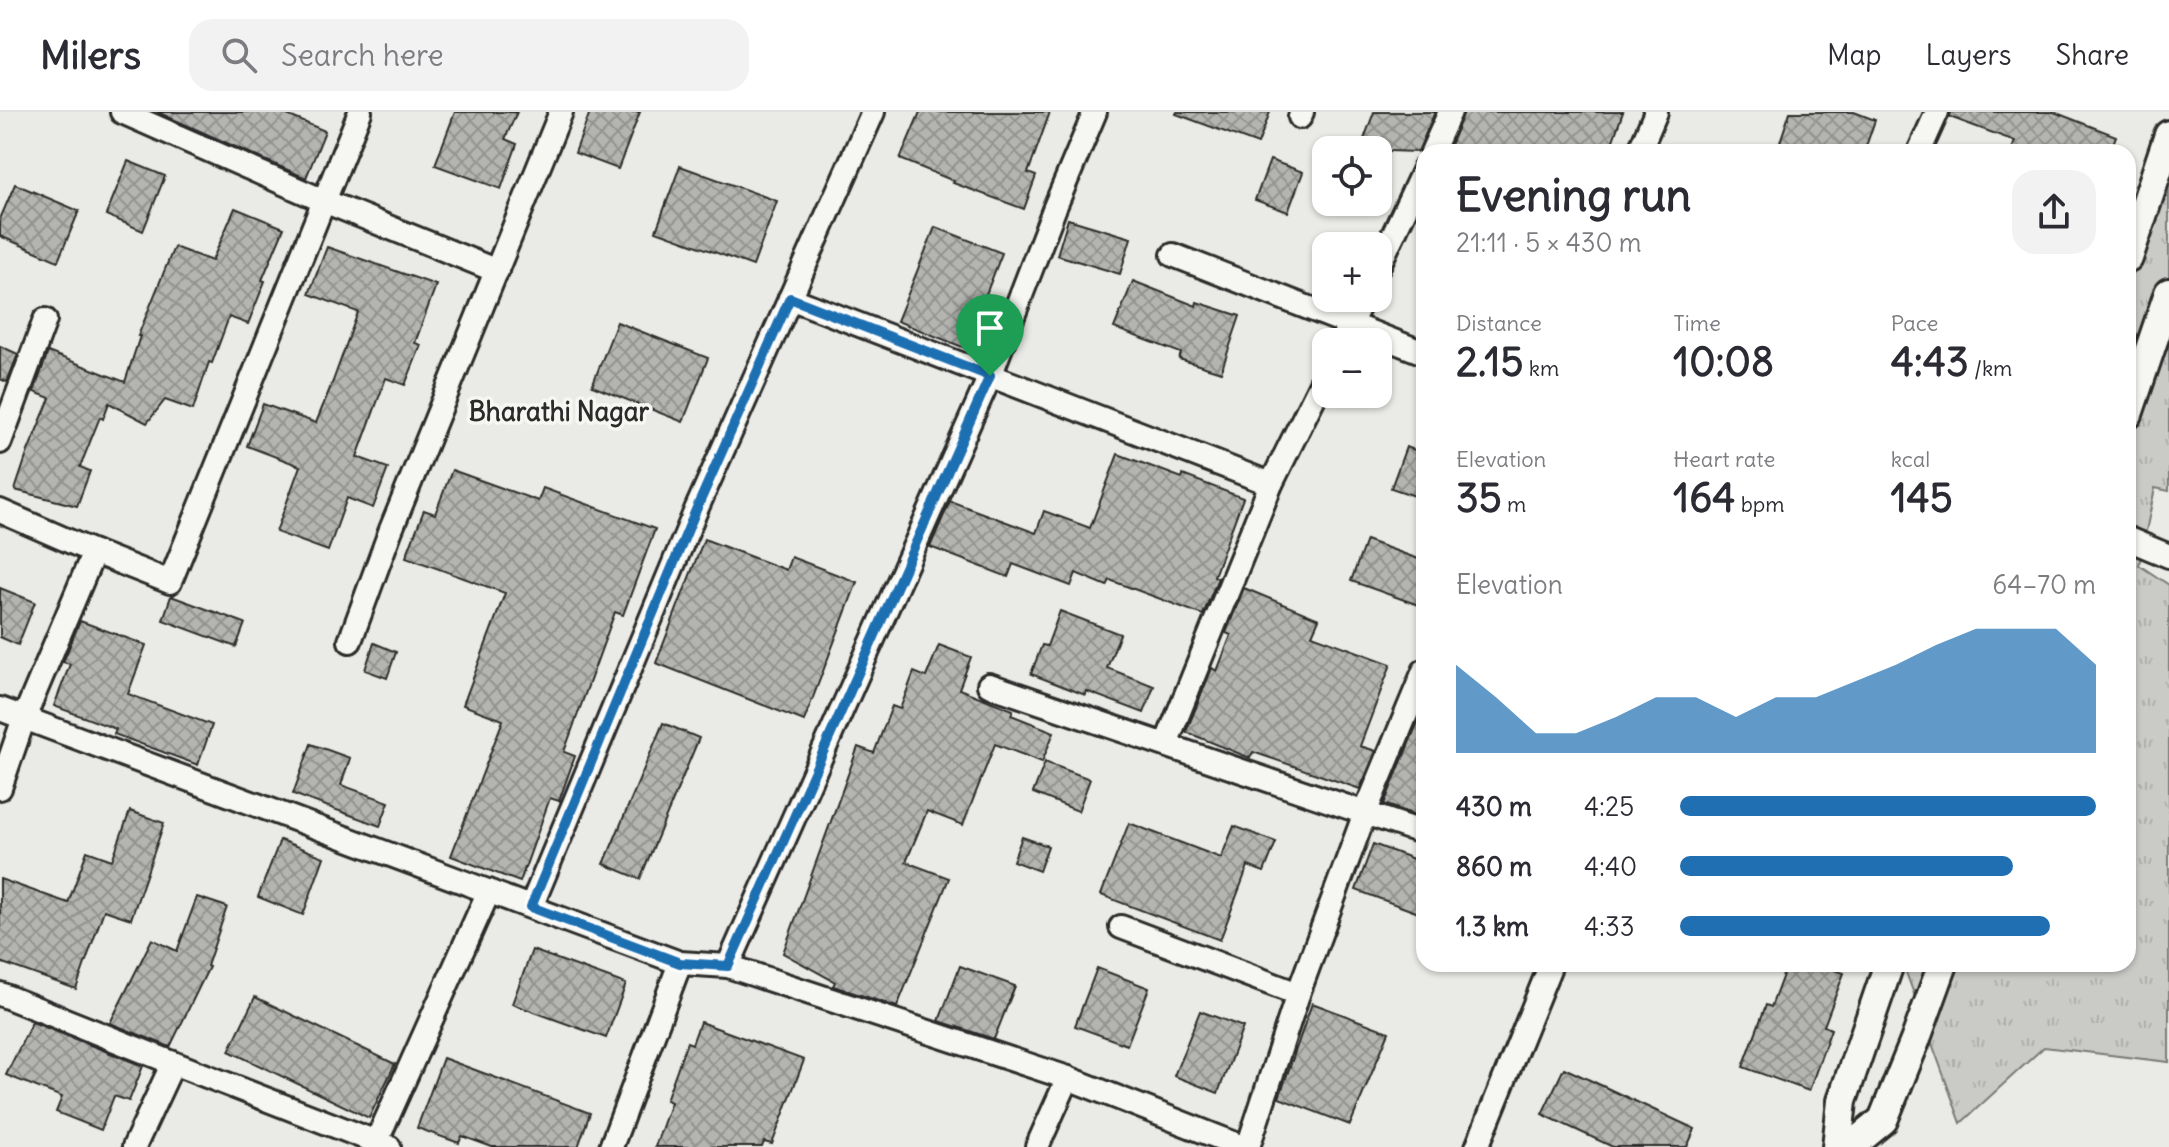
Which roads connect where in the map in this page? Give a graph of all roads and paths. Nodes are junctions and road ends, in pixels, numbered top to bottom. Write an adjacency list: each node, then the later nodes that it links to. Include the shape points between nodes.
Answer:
1 (122, 112): 14 (street)
2 (561, 112): 18 (street)
3 (873, 112): 20 (street)
4 (1095, 112): 25 (street)
5 (1450, 112): 10 (street)
6 (1656, 112): 11 (street)
7 (1937, 112): 12 (street)
8 (353, 114): 14 (street)
9 (2169, 135): 15 (street)
10 (1436, 144)
11 (1642, 144)
12 (1923, 144)
13 (1416, 186): 16 (street)
14 (324, 201): 18 (street); 32 (street, via 170,582)
15 (2136, 234)
16 (1392, 237)
17 (1173, 255): 22 (street)
18 (497, 271): 34 (street)
19 (2169, 293): 26 (street)
20 (790, 298): 25 (street); 44 (street)
21 (45, 320): 28 (street)
22 (1335, 328)
23 (1392, 345): 24 (street)
24 (1416, 351)
25 (990, 376): 29 (street); 47 (street)
26 (2136, 390)
27 (1312, 401): 29 (street)
28 (0, 442)
29 (1271, 484): 39 (street)
30 (0, 511): 32 (street)
31 (2136, 542): 33 (street)
32 (94, 552): 38 (street)
33 (2169, 556)
34 (350, 641)
35 (989, 685): 39 (street)
36 (1416, 690): 41 (street)
37 (0, 709): 38 (street)
38 (24, 718): 40 (street); 43 (street)
39 (1166, 744): 41 (street)
40 (0, 788)
41 (1365, 813): 42 (street); 52 (street)
42 (1416, 830)
43 (489, 891): 44 (street); 55 (street)
44 (531, 907): 46 (street)
45 (1121, 927): 52 (street)
46 (680, 963): 47 (street); 57 (street)
47 (728, 966): 54 (street)
48 (1548, 972): 60 (street)
49 (1886, 972): 61 (street, via 1842,1101)
50 (1940, 972): 62 (street, via 1883,1120)
51 (0, 994): 53 (street)
52 (1298, 994): 59 (street)
53 (173, 1063): 55 (street); 56 (street)
54 (1068, 1078): 58 (street); 59 (street)
55 (380, 1145)
56 (134, 1147)
57 (611, 1147)
58 (1037, 1147)
59 (1245, 1147)
60 (1477, 1147)
61 (1837, 1147)
62 (1850, 1147)

